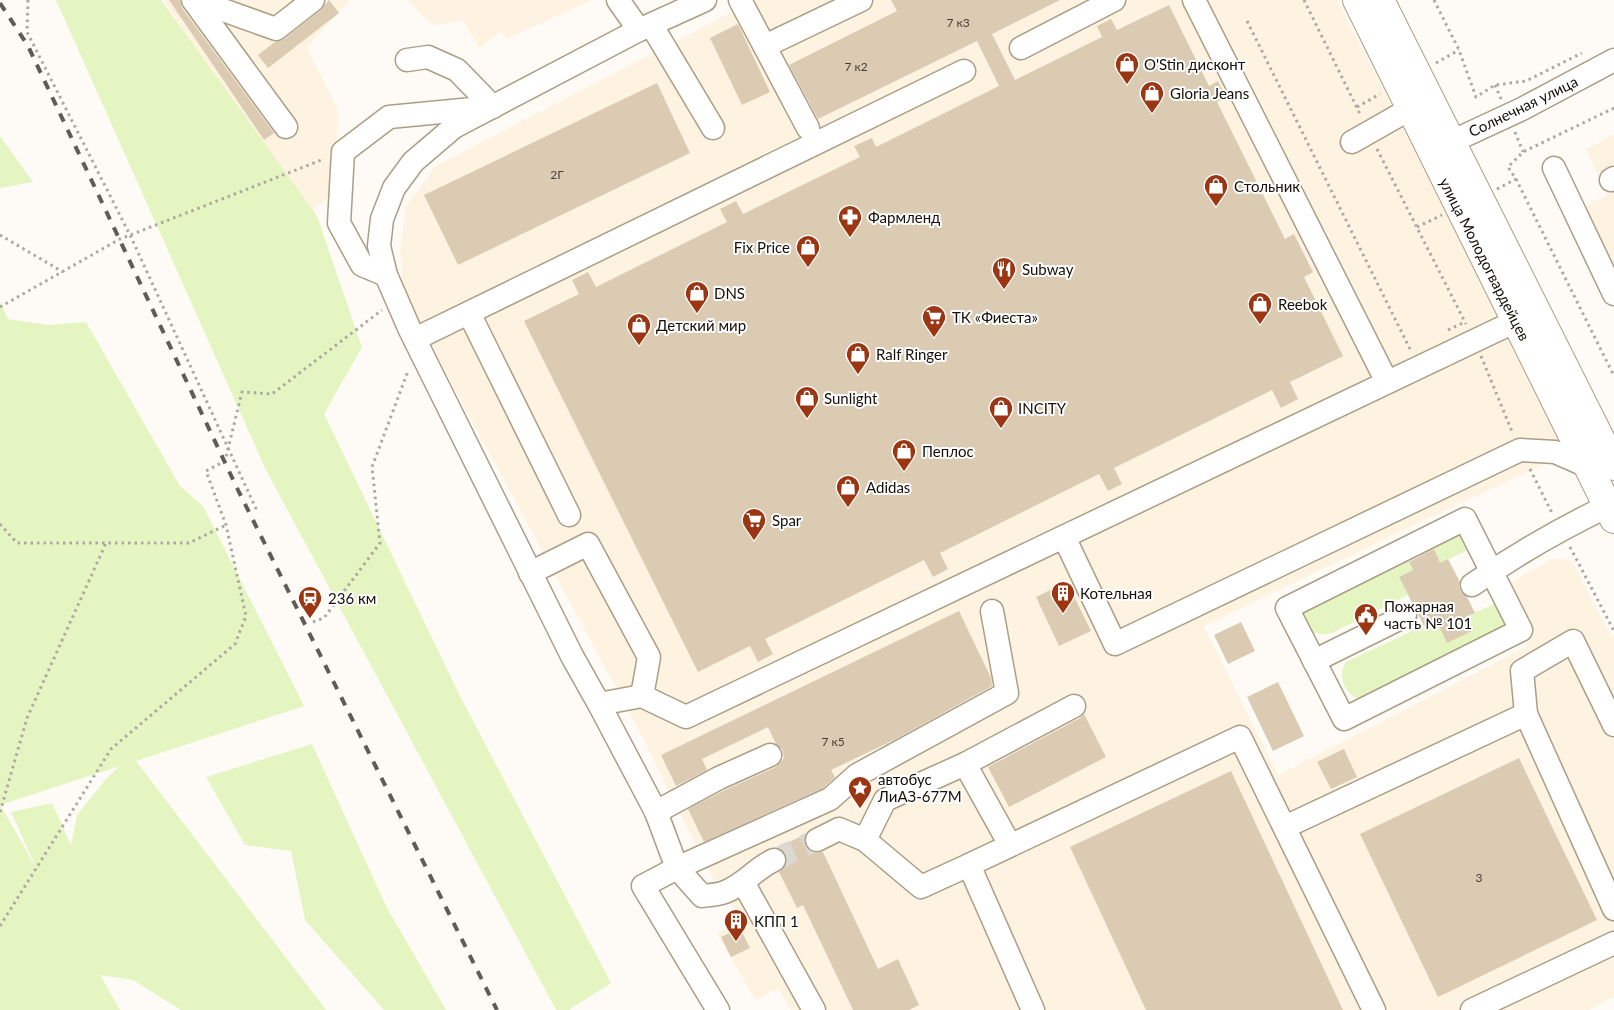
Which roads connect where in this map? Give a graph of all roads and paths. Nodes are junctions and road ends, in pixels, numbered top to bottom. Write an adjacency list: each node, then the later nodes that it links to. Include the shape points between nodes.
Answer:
1 (28, 0): 32 (path, via 27,32)
2 (194, 0): 3 (street, via 276,29); 24 (street)
3 (313, 0)
4 (618, 0): 15 (street)
5 (705, 0): 15 (street)
6 (740, 0): 16 (street)
7 (860, 0): 16 (street)
8 (1114, 0): 17 (street)
9 (1194, 0): 43 (street)
10 (1304, 0): 27 (path)
11 (1356, 0): 23 (main road, улица Молодогвардейцев)
12 (1380, 0): 28 (main road, улица Молодогвардейцев)
13 (1434, 0): 18 (path, via 1459,50 1476,97 1495,86 1526,81)
14 (1247, 22): 42 (path)
15 (646, 28): 22 (street); 25 (street)
16 (765, 46): 26 (street)
17 (1020, 48)
18 (1588, 50)
19 (407, 60): 22 (street, via 428,57 457,70)
20 (1614, 60): 28 (street, Солнечная улица)
21 (964, 71): 38 (street)
22 (493, 107): 29 (street, via 389,117); 34 (street, via 454,127 413,162 394,188 382,219 380,246)
23 (1410, 109): 27 (street); 28 (main road, улица Молодогвардейцев)
24 (286, 127)
25 (713, 128)
26 (808, 128)
27 (1361, 137): 40 (path)
28 (1441, 148): 39 (main road, улица Молодогвардейцев); 47 (main road, улица Молодогвардейцев)
29 (343, 152): 32 (path); 34 (street, via 339,223 362,265)
30 (1554, 168): 35 (street)
31 (0, 235): 33 (path)
32 (130, 235): 33 (path); 44 (path)
33 (63, 272): 37 (path)
34 (386, 275): 36 (street)
35 (1614, 294)
36 (396, 299): 41 (street); 44 (path, via 272,394 242,392)
37 (0, 307)
38 (469, 313): 41 (street); 50 (street)
39 (1516, 321): 40 (street); 46 (main road, улица Молодогвардейцев)
40 (1474, 340): 43 (street); 45 (path)
41 (418, 346): 57 (street); 61 (path, via 372,467 380,543 324,618)
42 (1410, 349)
43 (1387, 382): 54 (street)
44 (228, 447): 49 (path); 52 (path, via 225,461 206,471)
45 (1520, 450): 46 (street, via 1556,452); 53 (path); 54 (street, via 1115,644)
46 (1587, 466): 48 (main road, улица Молодогвардейцев)
47 (1614, 466)
48 (1611, 512): 53 (street)
49 (258, 513)
50 (569, 515)
51 (0, 524): 55 (path, via 17,543)
52 (226, 525): 55 (path, via 189,543); 83 (path, via 246,616 235,644 111,749)
53 (1560, 529): 56 (street); 62 (path)
54 (1064, 537): 64 (street, via 686,717)
55 (106, 543): 71 (path, via 27,718)
56 (1491, 571): 58 (street); 63 (street, via 1465,519 1288,608); 63 (street, via 1521,630 1344,719)
57 (530, 573): 64 (street, via 588,544 649,657); 65 (street)
58 (1472, 585)
59 (992, 611): 80 (street, via 1007,693 858,774 830,799)
60 (1405, 616): 63 (street)
61 (313, 622)
62 (1614, 631)
63 (1314, 661)
64 (642, 696): 65 (street)
65 (598, 704): 72 (street)
66 (1074, 706): 70 (street)
67 (1526, 714): 68 (street, via 1522,671 1573,641); 73 (street); 78 (street)
68 (1614, 725)
69 (770, 755): 72 (street)
70 (965, 764): 75 (street, via 885,800); 76 (street)
71 (0, 812)
72 (656, 812): 80 (street)
73 (1285, 827): 76 (street, via 1240,737); 88 (street)
74 (817, 840): 75 (street, via 840,829)
75 (865, 840): 79 (street, via 921,887)
76 (1010, 846): 79 (street)
77 (774, 860): 81 (street)
78 (1605, 864): 82 (street)
79 (969, 865): 87 (street)
80 (676, 868): 81 (street, via 702,896 724,893); 85 (street, via 643,886)
81 (743, 882): 86 (street)
82 (1614, 909)
83 (0, 926)
84 (1614, 943): 89 (street)
85 (718, 1010)
86 (814, 1010)
87 (1033, 1010)
88 (1374, 1010)
89 (1472, 1010)

